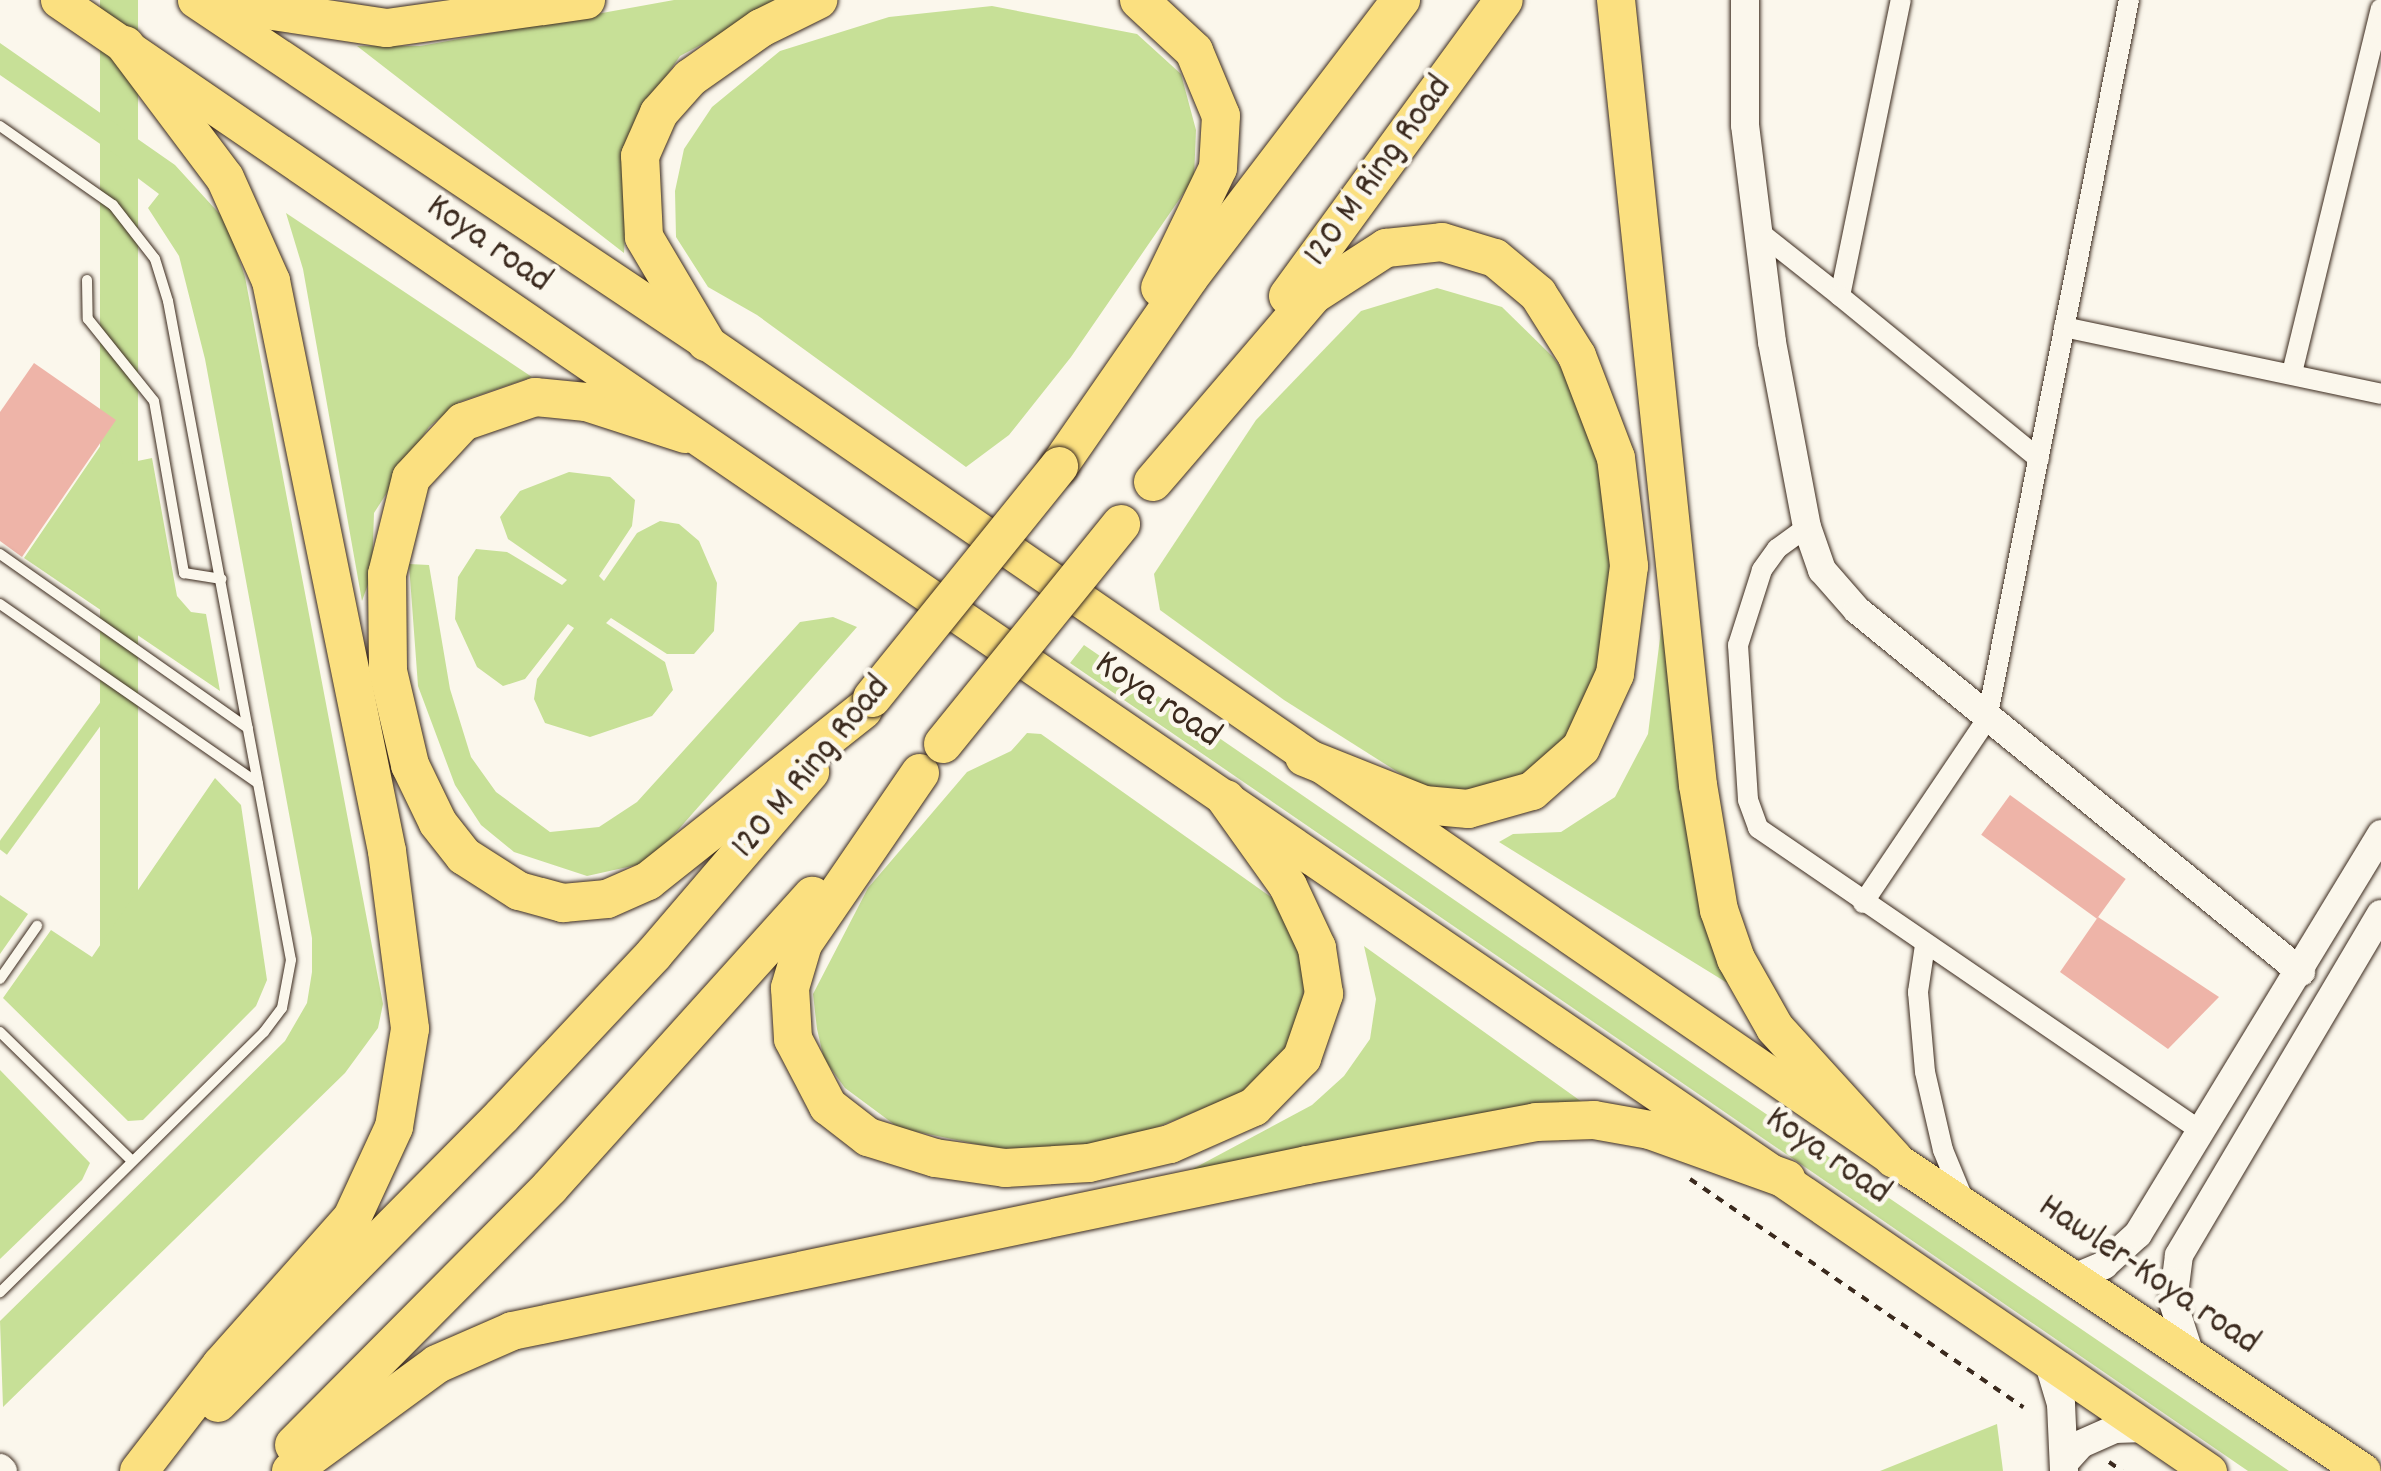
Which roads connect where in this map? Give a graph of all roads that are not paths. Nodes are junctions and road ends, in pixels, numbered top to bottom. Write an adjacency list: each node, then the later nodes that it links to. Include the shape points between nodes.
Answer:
1 (58, 0): 13 (highway, Koya road)
2 (197, 0): 3 (highway, via 386,28); 19 (highway, Koya road)
3 (586, 0)
4 (818, 0): 19 (highway, via 760,28 690,78 659,114 640,156 644,238)
5 (1139, 0): 22 (highway, via 1180,32 1204,66 1218,98 1222,151 1200,210)
6 (1401, 0): 22 (highway, 120 M Ring Road, via 1189,278)
7 (1504, 0): 25 (highway, 120 M Ring Road)
8 (1616, 0): 46 (highway, via 1698,785 1719,910 1736,959 1774,1028)
9 (1745, 0): 15 (street, via 1745,125)
10 (1901, 0): 17 (street)
11 (2129, 0): 18 (street)
12 (2381, 9): 20 (street)
13 (124, 46): 23 (highway, Koya road); 58 (highway, via 225,178 271,281 387,851 410,1029 394,1128 352,1218 221,1364)
14 (0, 126): 28 (lane, via 114,205 155,258)
15 (1758, 231): 17 (street); 26 (street)
16 (88, 280): 28 (lane, via 88,319 154,400 184,573)
17 (1840, 296): 24 (street)
18 (2064, 326): 20 (street); 24 (street)
19 (706, 342): 33 (highway, Koya road)
20 (2292, 373): 21 (street)
21 (2381, 394)
22 (1085, 432): 30 (highway, 120 M Ring Road, bridge)
23 (685, 434): 30 (highway, via 586,402 535,398 463,422 411,478 387,574 387,655 410,765 438,824 472,863 519,891 563,903 607,899 648,881); 36 (highway, Koya road)
24 (2038, 459): 31 (street)
25 (1152, 482): 33 (highway, via 1313,295 1386,248 1442,242 1495,258 1538,294 1577,356 1616,458 1629,566 1622,647 1581,748 1532,791 1468,809 1424,805); 34 (highway, 120 M Ring Road, bridge)
26 (1807, 527): 31 (street, via 1822,570 1839,593); 38 (street, via 1768,559 1743,617 1736,673 1748,800 1766,836)
27 (0, 554): 32 (lane)
28 (222, 579): 32 (lane)
29 (0, 604): 35 (lane)
30 (868, 704): 59 (highway, 120 M Ring Road, via 654,954 502,1116)
31 (1987, 718): 38 (street); 42 (street)
32 (248, 728): 35 (lane)
33 (1304, 757): 46 (highway, Koya road)
34 (932, 759): 36 (highway, via 803,944 790,988 793,1039 821,1096 868,1137 935,1158 1005,1168 1116,1158 1210,1129 1272,1093 1302,1058 1324,994 1317,948 1294,896); 60 (highway, 120 M Ring Road, via 641,1091)
35 (259, 783): 47 (lane, via 288,936 289,988 264,1032)
36 (1226, 800): 48 (highway, Koya road)
37 (2381, 834): 42 (street)
38 (1863, 903): 41 (street)
39 (2381, 914): 51 (street)
40 (37, 926): 43 (lane)
41 (1925, 945): 45 (street); 50 (street, via 1918,992 1924,1072 1943,1150)
42 (2301, 972): 45 (street)
43 (0, 978)
44 (0, 1032): 47 (lane)
45 (2201, 1132): 49 (street)
46 (1894, 1159): 50 (highway, Hawler-Koya road)
47 (132, 1160): 53 (lane)
48 (1786, 1180): 55 (highway, Koya road); 61 (highway, via 1650,1130 1594,1120 1536,1122 1307,1165 512,1331 478,1342 408,1382)
49 (2164, 1192): 51 (street); 52 (street, via 2130,1244)
50 (1966, 1206): 52 (highway, Hawler-Koya road)
51 (2202, 1216): 54 (street, via 2174,1268 2173,1302)
52 (2074, 1278): 54 (highway, Hawler-Koya road)
53 (0, 1292)
54 (2190, 1355): 63 (highway, Hawler-Koya road)
55 (2049, 1364): 56 (highway, Koya road); 57 (street, via 2061,1404)
56 (2145, 1428): 57 (street, via 2115,1429 2081,1444); 62 (highway, Koya road)
57 (2065, 1468)
58 (139, 1471)
59 (148, 1471)
60 (267, 1471)
61 (291, 1471)
62 (2209, 1471)
63 (2363, 1471)

